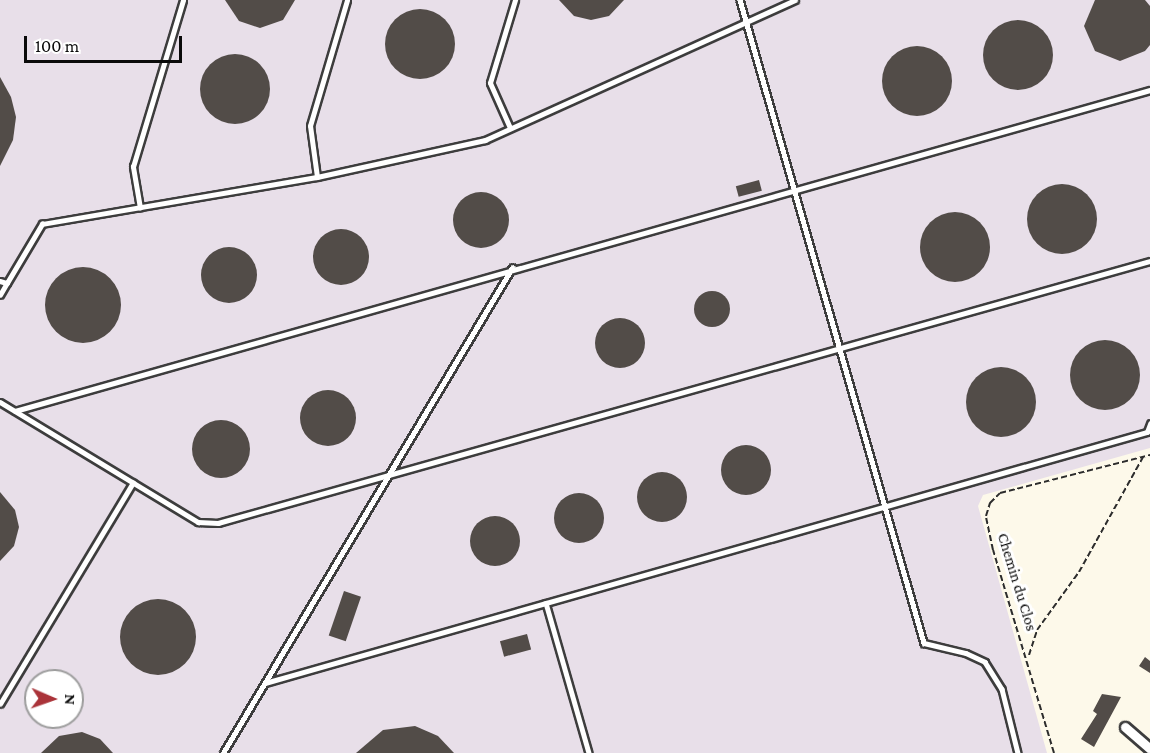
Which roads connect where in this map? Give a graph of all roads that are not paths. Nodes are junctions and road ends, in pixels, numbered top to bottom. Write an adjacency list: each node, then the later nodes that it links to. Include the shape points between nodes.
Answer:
1 (183, 0): 11 (lane, via 134,167)
2 (346, 0): 9 (lane, via 310,126)
3 (515, 0): 8 (lane, via 490,83)
4 (740, 0): 6 (lane)
5 (795, 0): 6 (lane)
6 (745, 20): 8 (lane); 10 (lane)
7 (1150, 90): 10 (lane)
8 (510, 128): 9 (lane, via 484,140)
9 (317, 177): 11 (lane)
10 (795, 193): 13 (lane); 17 (lane)
11 (140, 208): 15 (lane, via 42,224)
12 (1150, 261): 17 (lane)
13 (512, 268): 19 (lane); 21 (lane)
14 (0, 281): 15 (lane)
15 (7, 283): 16 (lane)
16 (0, 295)
17 (840, 348): 21 (lane); 23 (lane)
18 (0, 402): 19 (lane)
19 (15, 411): 22 (lane)
20 (1150, 424): 23 (lane, via 1147,432)
21 (392, 475): 22 (lane, via 218,523 198,522); 25 (lane)
22 (133, 483): 26 (lane)
23 (886, 506): 24 (lane); 31 (lane, via 924,643 966,652 985,662 1002,689)
24 (546, 603): 25 (lane); 30 (lane)
25 (265, 682): 29 (lane)
26 (0, 704)
27 (1125, 728): 28 (street)
28 (1150, 749)
29 (223, 753)
30 (589, 753)
31 (1018, 753)

